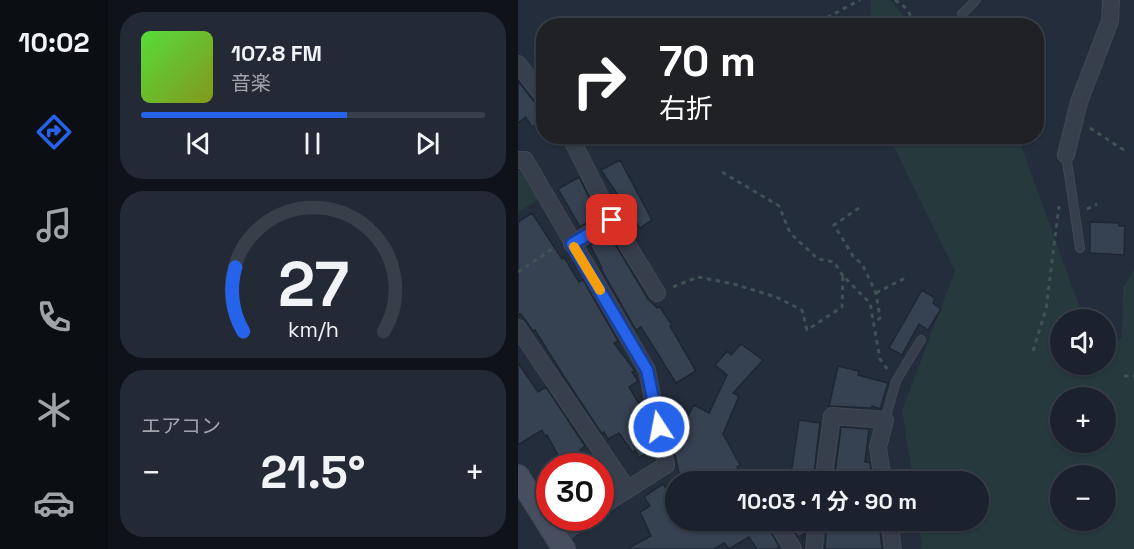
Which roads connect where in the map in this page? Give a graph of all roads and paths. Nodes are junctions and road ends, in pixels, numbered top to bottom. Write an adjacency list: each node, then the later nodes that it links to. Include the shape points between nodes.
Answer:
1 (860, 0): 6 (path)
2 (895, 0): 7 (path)
3 (976, 0): 5 (lane)
4 (1110, 0): 10 (street, via 1110,21)
5 (962, 14)
6 (826, 18)
7 (912, 18)
8 (518, 64): 9 (street)
9 (536, 87)
10 (1079, 102): 12 (path, via 1089,127); 13 (street)
11 (574, 144): 18 (street)
12 (1127, 152)
13 (1066, 154): 20 (lane)
14 (518, 160): 19 (street, via 525,160)
15 (722, 172): 22 (path, via 779,206 790,233 818,258 834,262)
16 (1060, 202): 29 (path, via 1046,309)
17 (859, 208): 25 (path, via 834,225 862,264)
18 (612, 220): 19 (street); 24 (street)
19 (570, 241): 21 (path); 37 (street, via 647,370 666,465)
20 (1080, 248)
21 (518, 272)
22 (843, 276): 24 (path, via 842,307 807,330 802,310 734,284 698,277); 26 (path, via 870,303)
23 (905, 278): 25 (path)
24 (657, 293)
25 (876, 293): 26 (path, via 880,318)
26 (874, 323): 32 (path, via 880,359)
27 (518, 328): 37 (street)
28 (921, 340): 32 (lane)
29 (1033, 351)
30 (1124, 376): 31 (path)
31 (1134, 376)
32 (896, 381): 33 (lane)
33 (886, 420): 34 (street, via 832,416); 35 (street, via 878,447)
34 (824, 471)
35 (881, 471)
36 (518, 476): 43 (street)
37 (627, 489): 38 (street)
38 (614, 498)
39 (573, 531): 43 (street)
40 (782, 531): 44 (street)
41 (816, 531): 45 (street)
42 (891, 531): 46 (street)
43 (561, 543)
44 (793, 549)
45 (814, 549)
46 (893, 549)

